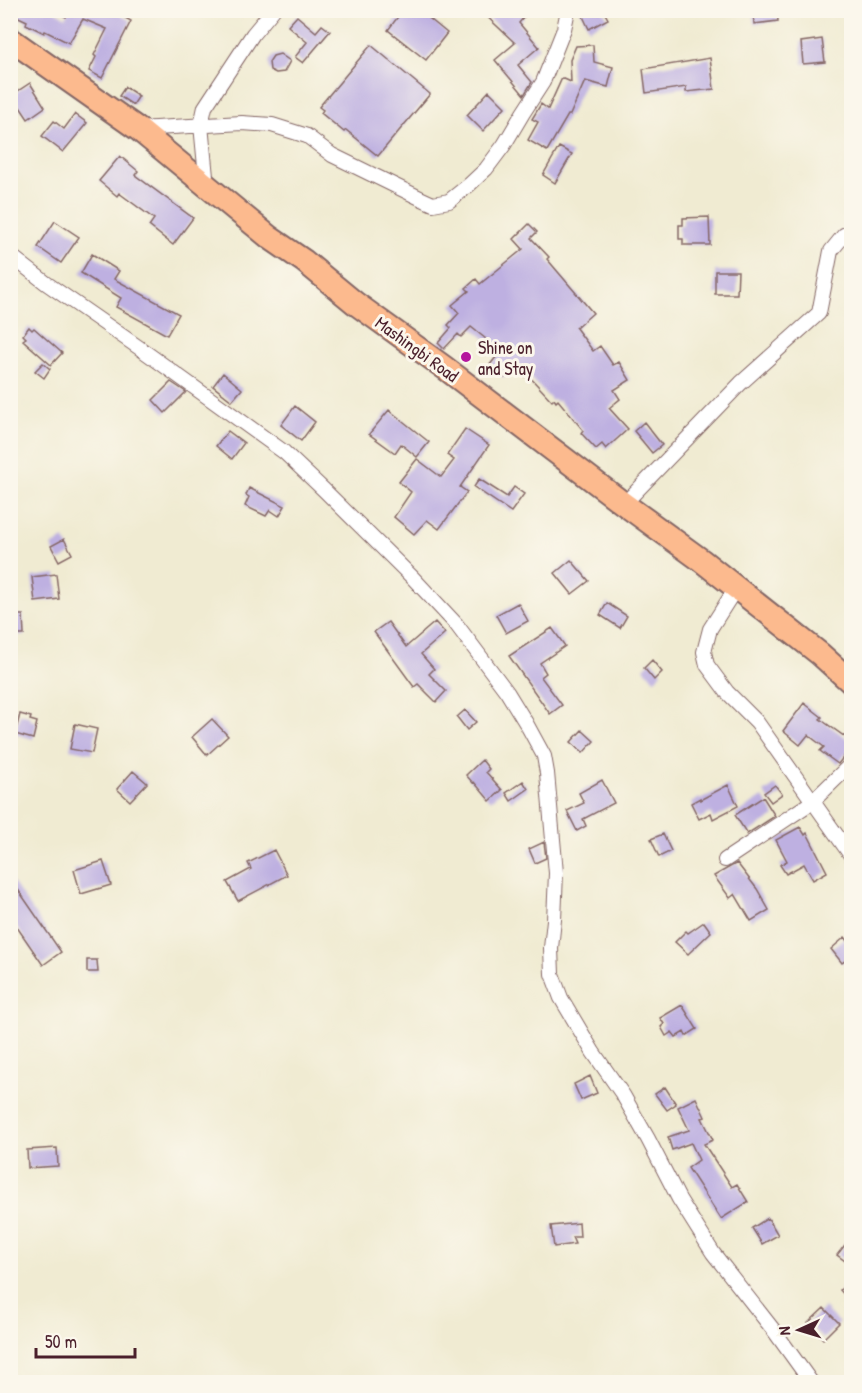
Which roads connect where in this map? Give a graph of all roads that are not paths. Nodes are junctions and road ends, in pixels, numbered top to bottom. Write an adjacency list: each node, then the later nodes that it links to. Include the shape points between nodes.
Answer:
1 (273, 10): 4 (street, via 205,107)
2 (568, 10): 4 (street, via 543,82 504,145 486,169 449,201 433,204 332,155 307,136 272,124)
3 (10, 39): 5 (main road, Mashingbi Road)
4 (201, 125): 5 (street); 6 (street)
5 (138, 129): 6 (main road, Mashingbi Road)
6 (207, 187): 9 (main road, Mashingbi Road)
7 (852, 231): 9 (street, via 831,251 819,313 741,383)
8 (10, 255): 16 (street, via 284,452 456,624 507,692 544,756 548,773 556,873 552,974 561,998 623,1095 713,1253)
9 (624, 504): 10 (main road, Mashingbi Road)
10 (736, 588): 11 (main road, Mashingbi Road); 13 (street, via 710,629 704,652 707,665 757,722)
11 (852, 683)
12 (852, 763): 13 (street)
13 (812, 802): 14 (street); 15 (street)
14 (852, 857)
15 (725, 860)
16 (811, 1383)

